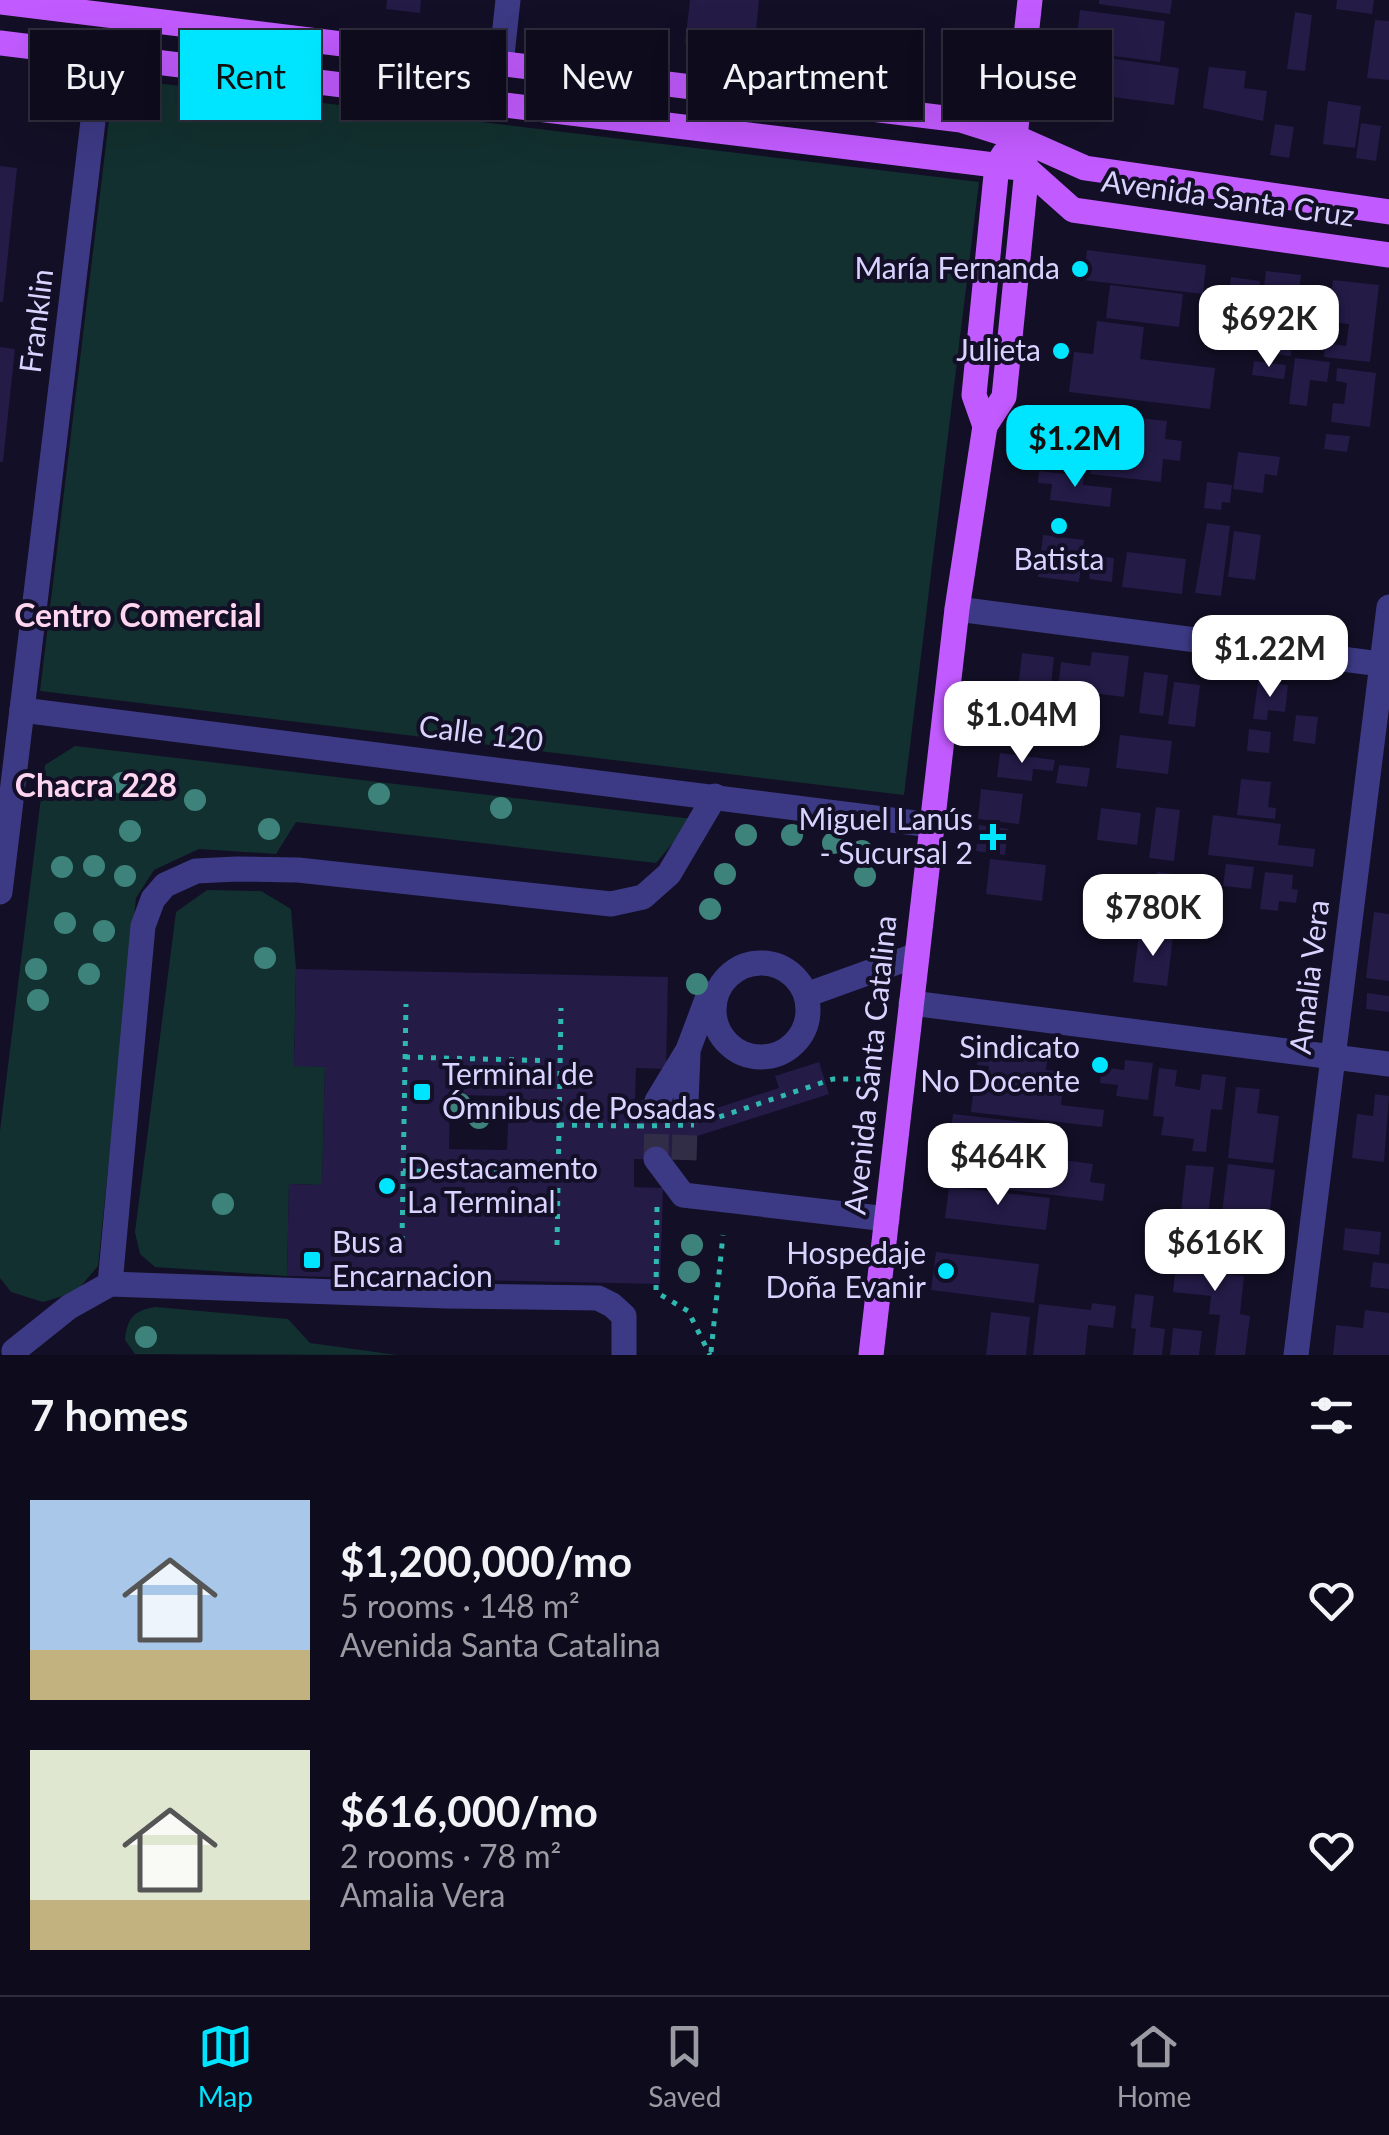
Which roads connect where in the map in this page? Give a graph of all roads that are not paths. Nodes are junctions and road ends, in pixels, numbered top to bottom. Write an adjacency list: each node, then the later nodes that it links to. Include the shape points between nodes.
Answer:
1 (508, 0): 4 (street)
2 (1030, 0): 11 (main road, Avenida Santa Catalina)
3 (0, 2): 6 (main road, Avenida Santa Cruz)
4 (505, 30)
5 (0, 43): 7 (main road)
6 (341, 44)
7 (30, 47)
8 (160, 62): 12 (main road)
9 (506, 65): 11 (main road, Avenida Santa Cruz, via 961,120)
10 (94, 120): 20 (street, Franklin)
11 (1015, 137): 12 (main road, Avenida Santa Catalina); 13 (main road, Avenida Santa Catalina); 14 (main road, Avenida Santa Cruz, via 1085,168)
12 (996, 165): 13 (main road); 16 (main road, Avenida Santa Catalina, via 974,395)
13 (1027, 169): 15 (main road, Avenida Santa Cruz, via 1073,210); 16 (main road, Avenida Santa Catalina, via 1004,397)
14 (1389, 212)
15 (1389, 255)
16 (985, 426): 18 (main road, Avenida Santa Catalina)
17 (1389, 607): 19 (street, Amalia Vera)
18 (957, 609): 19 (street); 22 (main road, Avenida Santa Catalina)
19 (1386, 664): 29 (street, Amalia Vera)
20 (22, 710): 21 (street, Calle 120); 23 (street, Franklin)
21 (715, 796): 22 (street, Calle 120); 37 (street, via 670,874 643,898 611,904 298,870 196,871 165,885 143,926)
22 (931, 825): 24 (main road, Avenida Santa Catalina)
23 (0, 892)
24 (916, 954): 26 (street); 27 (main road, Avenida Santa Catalina)
25 (724, 981): 26 (street, via 747,965 768,964 789,972); 26 (street, via 713,1011 716,1027 724,1041 752,1056 769,1056 797,1041 805,1027); 28 (street, via 709,994)
26 (806, 995)
27 (911, 1003): 29 (street); 36 (main road, Avenida Santa Catalina)
28 (688, 1050): 31 (street); 32 (street)
29 (1332, 1058): 30 (street); 41 (street, Amalia Vera)
30 (1389, 1064)
31 (657, 1100)
32 (690, 1113)
33 (656, 1159): 35 (street)
34 (684, 1160): 35 (street)
35 (683, 1194): 36 (street)
36 (887, 1219): 40 (main road, Avenida Santa Catalina)
37 (110, 1284): 38 (street); 39 (street, via 598,1298 624,1316)
38 (14, 1352)
39 (624, 1355)
40 (870, 1355)
41 (1296, 1355)

